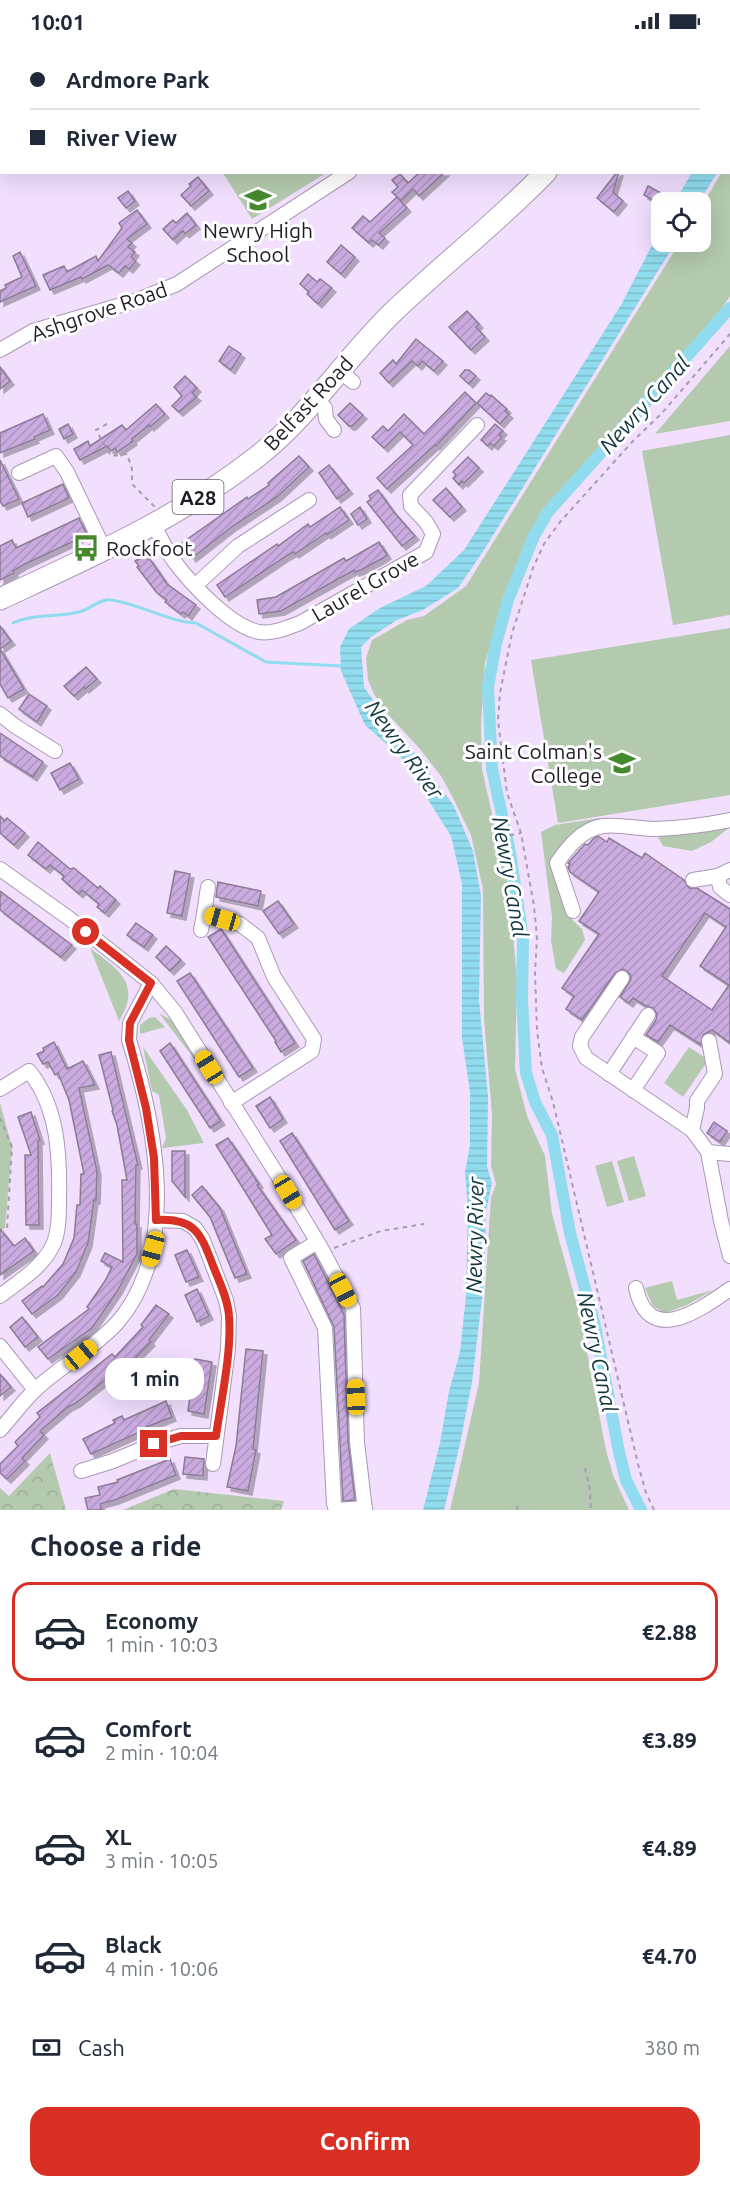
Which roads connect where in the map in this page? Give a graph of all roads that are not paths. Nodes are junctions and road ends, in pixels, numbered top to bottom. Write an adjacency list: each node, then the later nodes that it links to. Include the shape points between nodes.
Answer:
1 (346, 174): 3 (street, Ashgrove Road, via 177,284 138,300 33,331)
2 (544, 174): 4 (highway, Belfast Road / A28, via 391,314 346,376)
3 (0, 350)
4 (315, 399): 6 (street, via 325,408 326,420); 9 (highway, Belfast Road / A28, via 259,456)
5 (477, 425): 11 (street, Laurel Grove, via 410,495 411,506 433,534 426,552 400,568 281,631 260,632 243,626 223,613)
6 (334, 430)
7 (19, 473): 10 (street, via 56,456)
8 (309, 500): 11 (street, via 238,546)
9 (156, 523): 10 (highway, Belfast Road / A28); 11 (street, Laurel Grove, via 174,560)
10 (104, 549): 12 (highway, Belfast Road / A28)
11 (196, 585)
12 (0, 599)
13 (0, 714): 14 (street)
14 (55, 751)
15 (730, 820): 21 (street, via 652,829 602,826 587,832 570,844 557,863)
16 (0, 869): 25 (street)
17 (724, 873): 18 (street); 20 (street, via 720,887)
18 (693, 880)
19 (208, 887): 22 (street)
20 (730, 895)
21 (573, 911)
22 (204, 914): 23 (street); 32 (street, via 240,924 258,938 274,977 314,1039 312,1051)
23 (201, 930)
24 (622, 978): 29 (street, via 582,1037 580,1046 586,1058)
25 (151, 983): 32 (street, via 174,1012); 36 (street, via 130,1023 129,1040 154,1158)
26 (648, 1015): 27 (street)
27 (633, 1037): 29 (street); 31 (street, via 658,1053)
28 (709, 1041): 33 (street, via 715,1074 697,1101)
29 (609, 1074): 31 (street)
30 (0, 1089): 41 (street, via 29,1071 47,1103 60,1165 53,1244 41,1264)
31 (633, 1090): 33 (street)
32 (231, 1103): 37 (street)
33 (692, 1130): 34 (street)
34 (708, 1152): 35 (street); 38 (street)
35 (730, 1154)
36 (156, 1220): 43 (street, via 149,1264 132,1303 99,1340); 45 (street, via 183,1221 195,1228 226,1300 228,1349)
37 (320, 1247): 48 (street, via 353,1308 357,1442); 48 (street, via 291,1258 325,1328 334,1504 336,1510)
38 (730, 1256)
39 (636, 1288): 40 (street, via 646,1312 658,1319 676,1320)
40 (730, 1288)
41 (0, 1296)
42 (0, 1346): 43 (street)
43 (35, 1390): 44 (street)
44 (0, 1430)
45 (216, 1436): 46 (street); 47 (street, via 181,1436)
46 (213, 1464)
47 (81, 1471)
48 (365, 1509)

